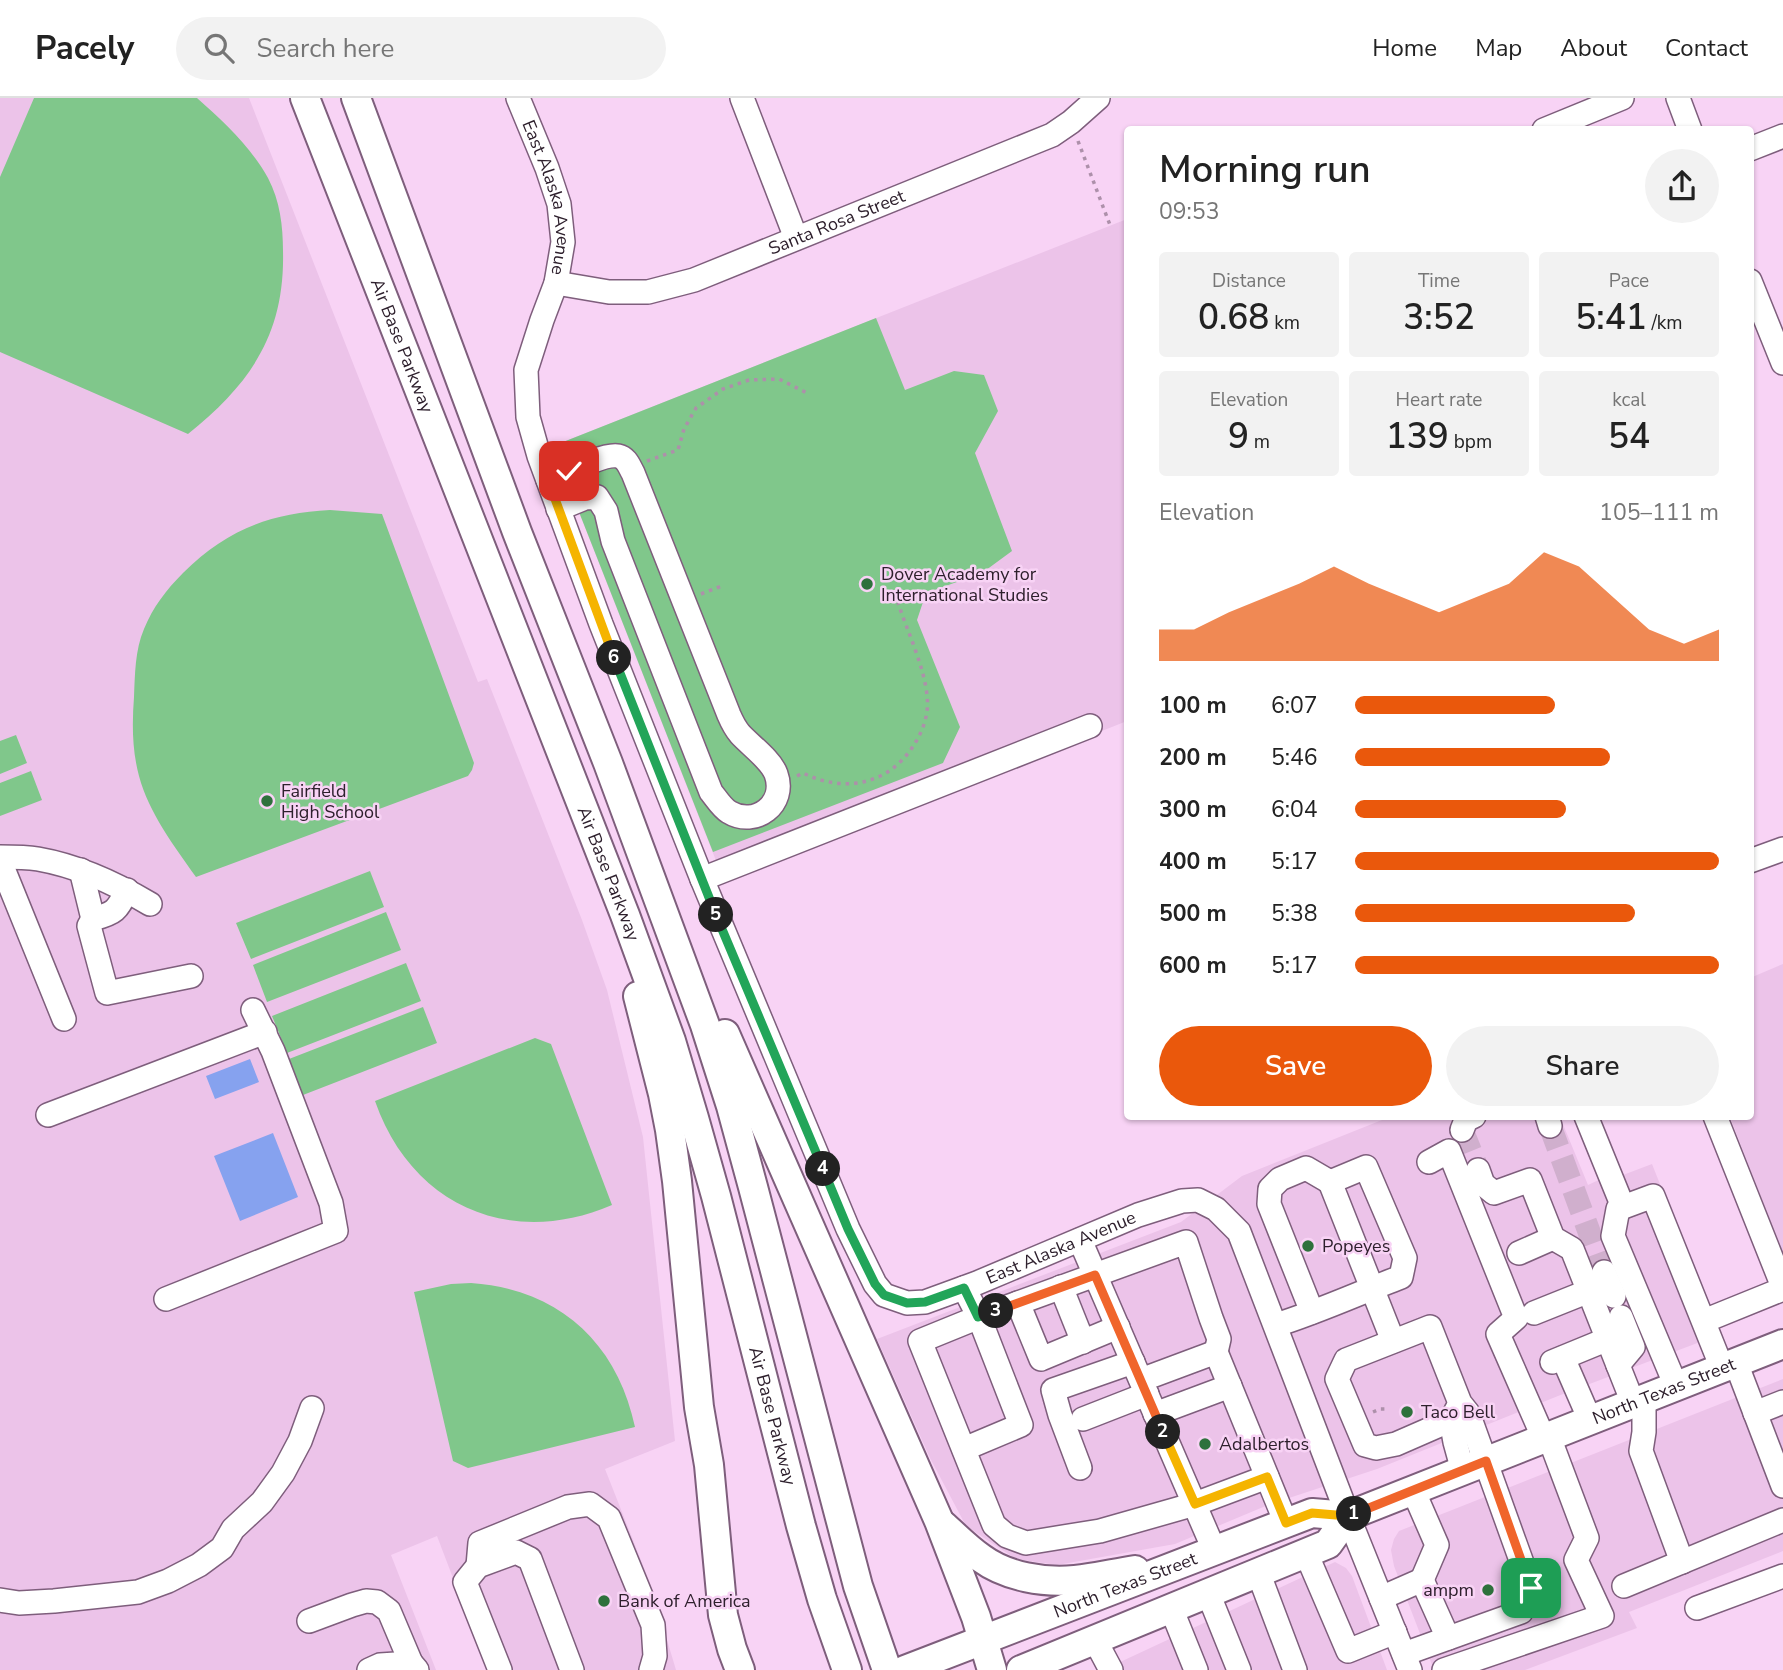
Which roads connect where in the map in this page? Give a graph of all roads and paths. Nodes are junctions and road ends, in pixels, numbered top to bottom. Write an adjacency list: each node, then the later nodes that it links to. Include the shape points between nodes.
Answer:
1 (305, 98): 37 (main road, Air Base Parkway)
2 (356, 98): 35 (main road)
3 (519, 98): 15 (street, East Alaska Avenue, via 559,204 563,242)
4 (743, 98): 14 (street)
5 (1098, 98): 14 (street, Santa Rosa Street, via 1052,135)
6 (1622, 98): 8 (street)
7 (1678, 98): 9 (street)
8 (1554, 126)
9 (1688, 126)
10 (1783, 136): 12 (street)
11 (1078, 141): 13 (path)
12 (1754, 147)
13 (1110, 225)
14 (796, 238): 15 (street, Santa Rosa Street, via 694,280 648,292 609,292)
15 (556, 283): 21 (street, East Alaska Avenue, via 526,370 528,417)
16 (1754, 291): 17 (street)
17 (1783, 363)
18 (809, 394): 20 (path, via 779,379 749,380 723,389 696,408 678,450)
19 (593, 462): 21 (street); 22 (street); 22 (street, via 617,456 626,460 633,472 729,715 738,732 776,773 775,802 763,813 747,819 727,811 711,792)
20 (642, 463)
21 (548, 480): 23 (street, East Alaska Avenue)
22 (597, 497): 23 (street)
23 (558, 509): 33 (street, East Alaska Avenue)
24 (724, 585): 25 (path)
25 (695, 596)
26 (898, 603): 28 (path, via 928,697 927,715 910,753 870,781 836,784 803,773)
27 (1090, 726): 33 (street)
28 (789, 780)
29 (1783, 849): 31 (street)
30 (0, 859): 32 (street, via 37,858); 41 (street)
31 (1754, 860)
32 (81, 870): 34 (street); 38 (street)
33 (702, 879): 56 (street, East Alaska Avenue, via 875,1284 884,1295 907,1303 925,1302)
34 (127, 890): 36 (street); 38 (street, via 113,914)
35 (660, 902): 95 (main road, via 709,998); 125 (main road, via 731,1106 858,1586)
36 (150, 904)
37 (625, 915): 123 (main road, via 672,1143 723,1615); 124 (main road, Air Base Parkway, via 695,1118 801,1526)
38 (93, 919): 39 (street, via 89,926 107,993)
39 (191, 976)
40 (253, 1010): 42 (street)
41 (64, 1019)
42 (265, 1032): 43 (street); 60 (street, via 331,1203 336,1231)
43 (48, 1115)
44 (1588, 1120): 49 (street)
45 (1717, 1120): 58 (street)
46 (1429, 1162): 85 (street, via 1449,1151 1516,1318 1498,1334)
47 (1478, 1170): 50 (street, via 1483,1184 1494,1193 1530,1180)
48 (1330, 1182): 57 (street); 57 (street, via 1366,1167 1405,1258 1401,1277); 62 (street, via 1306,1168 1280,1179 1270,1189 1269,1204)
49 (1623, 1207): 65 (street, via 1653,1196); 76 (street, via 1618,1209 1613,1236)
50 (1553, 1238): 52 (street); 59 (street, via 1572,1249)
51 (1080, 1240): 54 (street); 56 (street, East Alaska Avenue); 66 (street, East Alaska Avenue, via 1138,1215 1198,1200 1216,1209 1239,1232)
52 (1519, 1253)
53 (1604, 1272): 73 (street, via 1633,1348)
54 (1095, 1275): 55 (street); 67 (street); 72 (street, via 1186,1242 1219,1339)
55 (1061, 1287): 61 (street); 69 (street)
56 (964, 1288): 64 (street)
57 (1372, 1288): 62 (street); 70 (street)
58 (1783, 1288): 65 (street)
59 (1589, 1291): 63 (street); 68 (street)
60 (166, 1299)
61 (1018, 1303): 64 (street); 69 (street, via 1041,1359)
62 (1312, 1312): 66 (street)
63 (1534, 1313)
64 (978, 1317): 86 (street, via 1021,1425); 86 (street, via 920,1341)
65 (1704, 1321): 74 (street)
66 (1276, 1325): 93 (street, East Alaska Avenue)
67 (1118, 1327): 69 (street); 77 (street)
68 (1608, 1339): 73 (street); 84 (street, via 1558,1360)
69 (1083, 1342)
70 (1393, 1342): 81 (street, via 1430,1327); 81 (street, via 1346,1360 1337,1379 1365,1445 1396,1444)
71 (1783, 1344): 74 (main road, North Texas Street)
72 (1216, 1352): 75 (street); 77 (street)
73 (1618, 1365): 78 (street)
74 (1729, 1365): 76 (main road, North Texas Street); 82 (street)
75 (1230, 1386): 77 (street); 89 (street)
76 (1676, 1386): 78 (main road, North Texas Street)
77 (1144, 1387): 83 (street); 88 (street, via 1053,1390); 92 (street)
78 (1639, 1401): 84 (main road, North Texas Street); 99 (street, via 1644,1432 1641,1451)
79 (1783, 1402): 82 (street)
80 (312, 1408): 108 (street, via 283,1473 222,1548 199,1565 138,1592 54,1601)
81 (1456, 1411): 87 (street, via 1468,1413)
82 (1755, 1413): 90 (street)
83 (1083, 1419)
84 (1590, 1420): 85 (main road, North Texas Street)
85 (1546, 1438): 87 (main road, North Texas Street); 133 (street, via 1587,1538 1576,1560 1602,1616)
86 (964, 1449): 92 (street, via 994,1525 1026,1543 1100,1531)
87 (1474, 1466): 91 (main road, North Texas Street); 113 (street, via 1531,1588 1521,1612)
88 (1080, 1468)
89 (1267, 1477): 92 (street); 96 (street)
90 (1783, 1486)
91 (1413, 1490): 93 (main road, North Texas Street); 104 (street, via 1437,1545)
92 (1195, 1504): 97 (street)
93 (1348, 1516): 96 (main road, North Texas Street, via 1312,1513); 98 (main road, North Texas Street, via 1328,1544); 107 (street, East Alaska Avenue)
94 (1783, 1520): 99 (street)
95 (939, 1521): 100 (main road, via 984,1560 1031,1578 1077,1580); 114 (main road)
96 (1286, 1523): 97 (main road, North Texas Street)
97 (1215, 1552): 100 (main road, North Texas Street)
98 (1306, 1553): 102 (main road, North Texas Street); 112 (street, via 1348,1651)
99 (1682, 1562): 105 (street)
100 (1183, 1564): 114 (main road, North Texas Street)
101 (478, 1566): 120 (street, via 465,1581); 121 (street, via 516,1552 530,1559); 122 (street, via 480,1543 568,1507 590,1504 610,1518 653,1625)
102 (1258, 1572): 106 (main road, North Texas Street); 132 (street)
103 (1783, 1576): 110 (street)
104 (1422, 1580): 107 (street); 113 (street)
105 (1624, 1586)
106 (1209, 1593): 109 (main road, North Texas Street); 131 (street)
107 (1381, 1598): 112 (street, East Alaska Avenue)
108 (0, 1600)
109 (1171, 1608): 115 (main road, North Texas Street); 130 (street)
110 (1697, 1608)
111 (309, 1621): 116 (street, via 366,1601 377,1602 389,1611)
112 (1395, 1632): 118 (street, East Alaska Avenue)
113 (1448, 1638): 118 (street)
114 (983, 1640): 117 (main road, North Texas Street); 126 (main road)
115 (1095, 1640): 127 (main road, North Texas Street); 128 (main road); 129 (street)
116 (414, 1666): 119 (street, via 380,1665)
117 (915, 1666)
118 (1408, 1666)
119 (369, 1670)
120 (500, 1670)
121 (572, 1670)
122 (651, 1670)
123 (740, 1670)
124 (847, 1670)
125 (887, 1670)
126 (992, 1670)
127 (1021, 1670)
128 (1070, 1670)
129 (1111, 1670)
130 (1196, 1670)
131 (1239, 1670)
132 (1295, 1670)
133 (1444, 1670)

